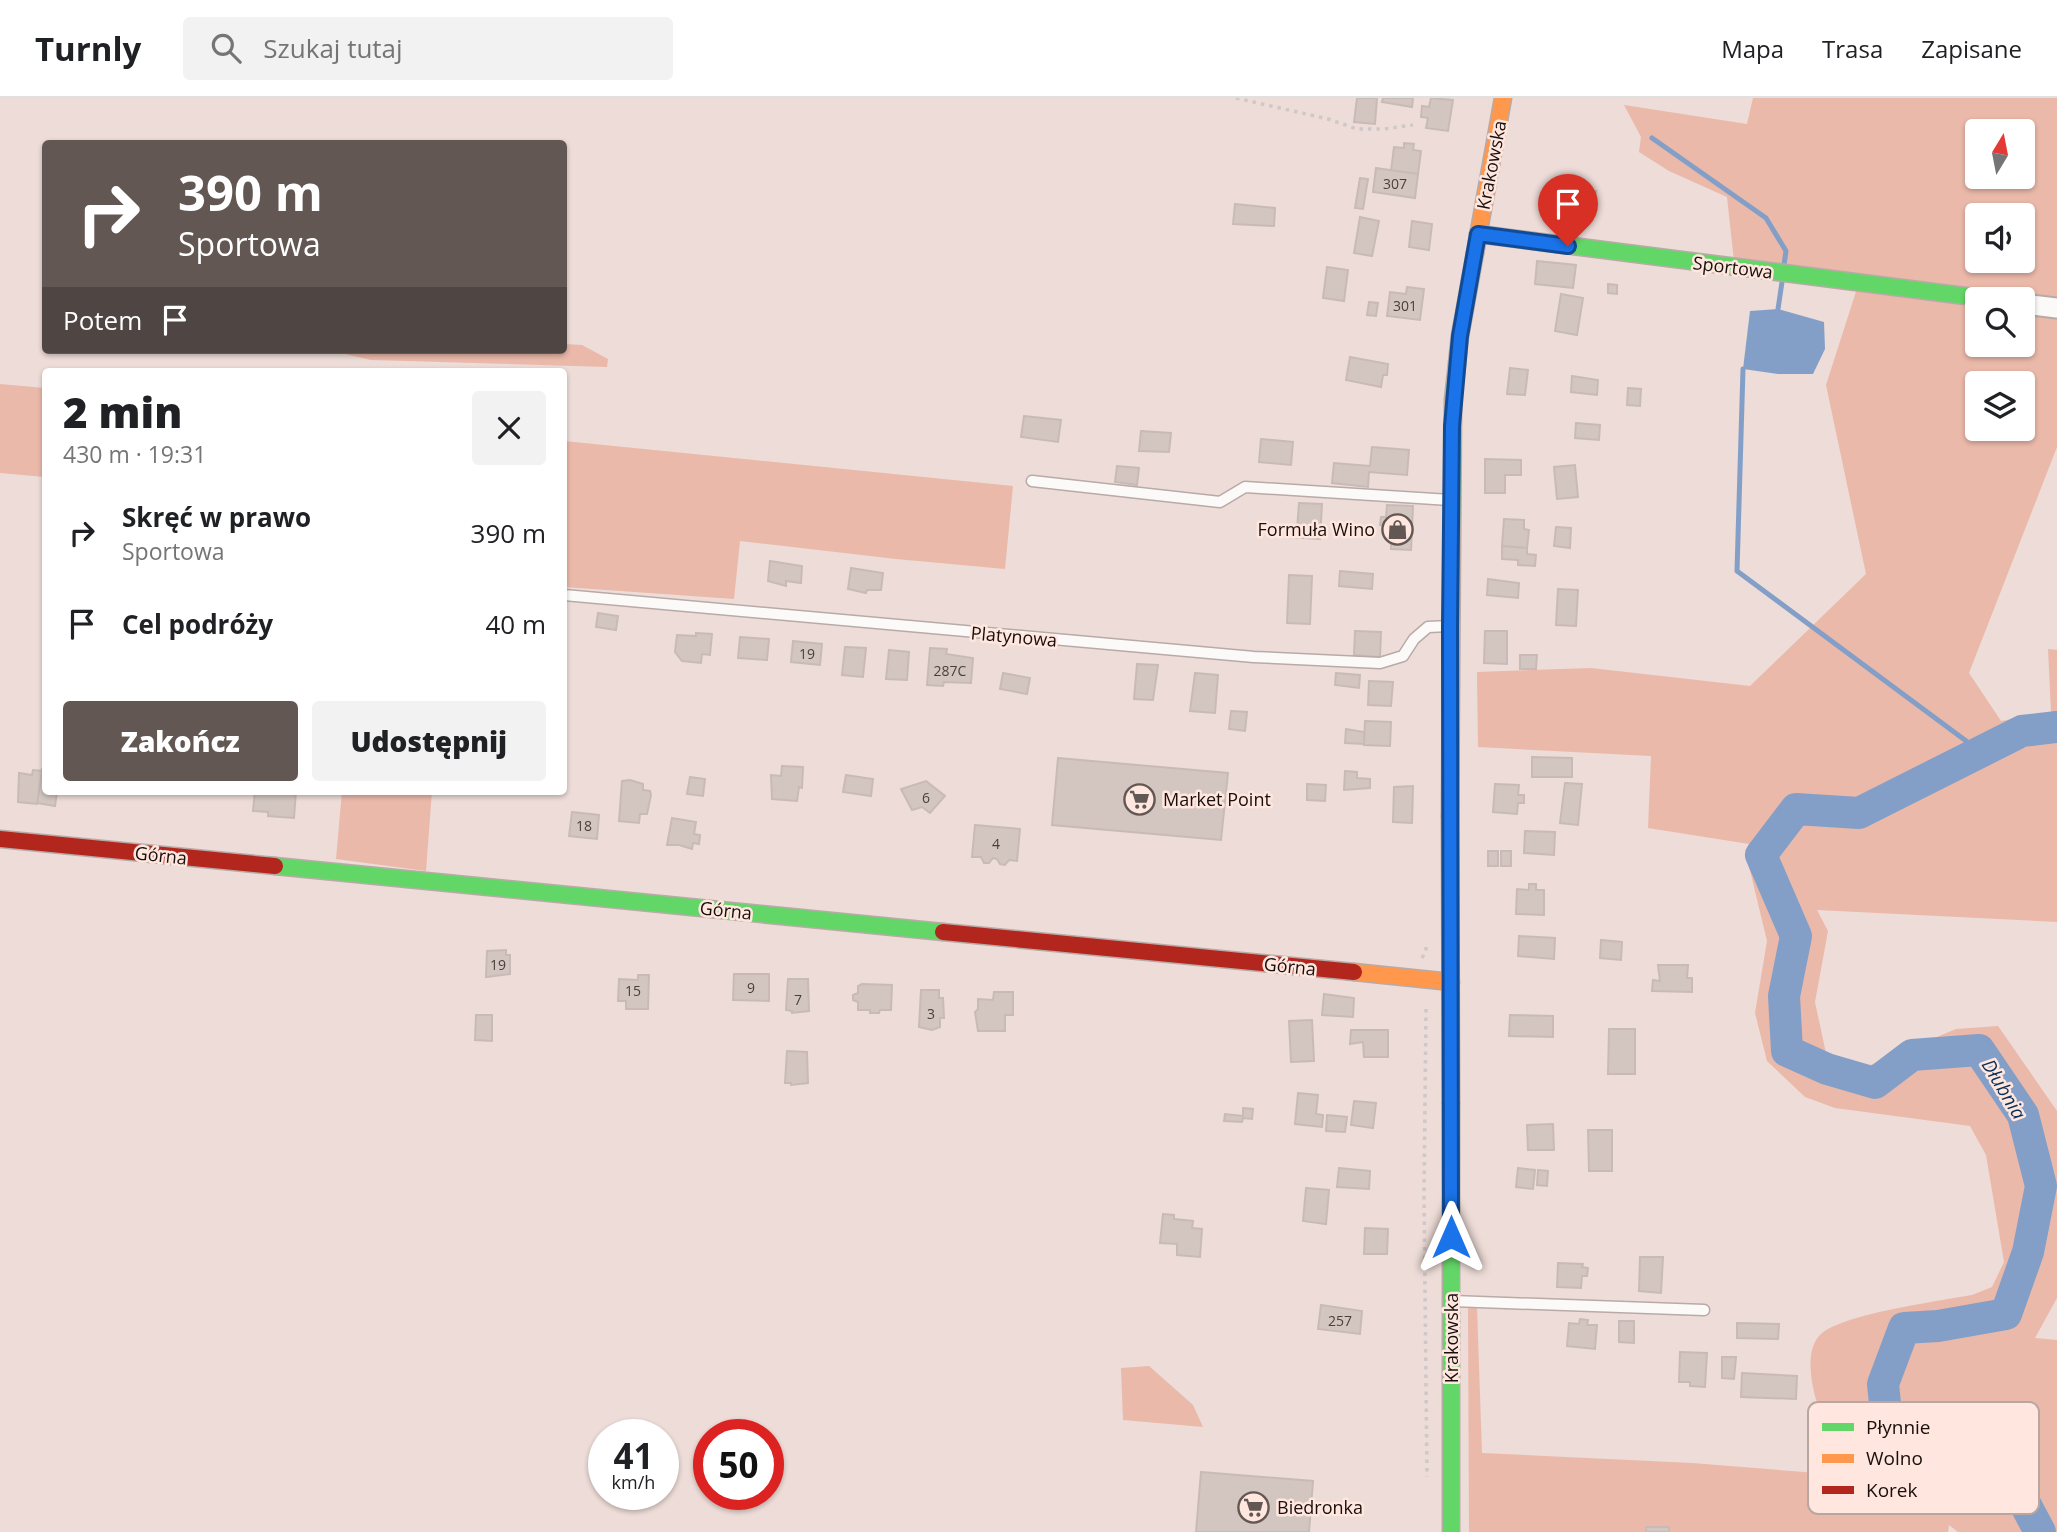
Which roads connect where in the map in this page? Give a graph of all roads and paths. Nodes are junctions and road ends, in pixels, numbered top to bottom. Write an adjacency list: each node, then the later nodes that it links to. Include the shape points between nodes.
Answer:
1 (1236, 98): 3 (path, via 1357,129)
2 (1503, 98): 4 (street, Krakowska)
3 (1413, 125)
4 (1478, 234): 5 (street, Sportowa); 9 (street, Krakowska, via 1454,382)
5 (1965, 296)
6 (2035, 305): 7 (street)
7 (2057, 308)
8 (1032, 481): 9 (lane, via 1220,502 1245,487)
9 (1451, 500): 11 (street, Krakowska)
10 (567, 595): 11 (lane, Platynowa, via 1254,657 1380,663 1403,656 1428,627)
11 (1450, 626): 13 (street, Krakowska)
12 (0, 839): 13 (street, Górna)
13 (1451, 982): 14 (street, Krakowska)
14 (1451, 1301): 15 (lane); 16 (street, Krakowska)
15 (1704, 1310)
16 (1451, 1532)

